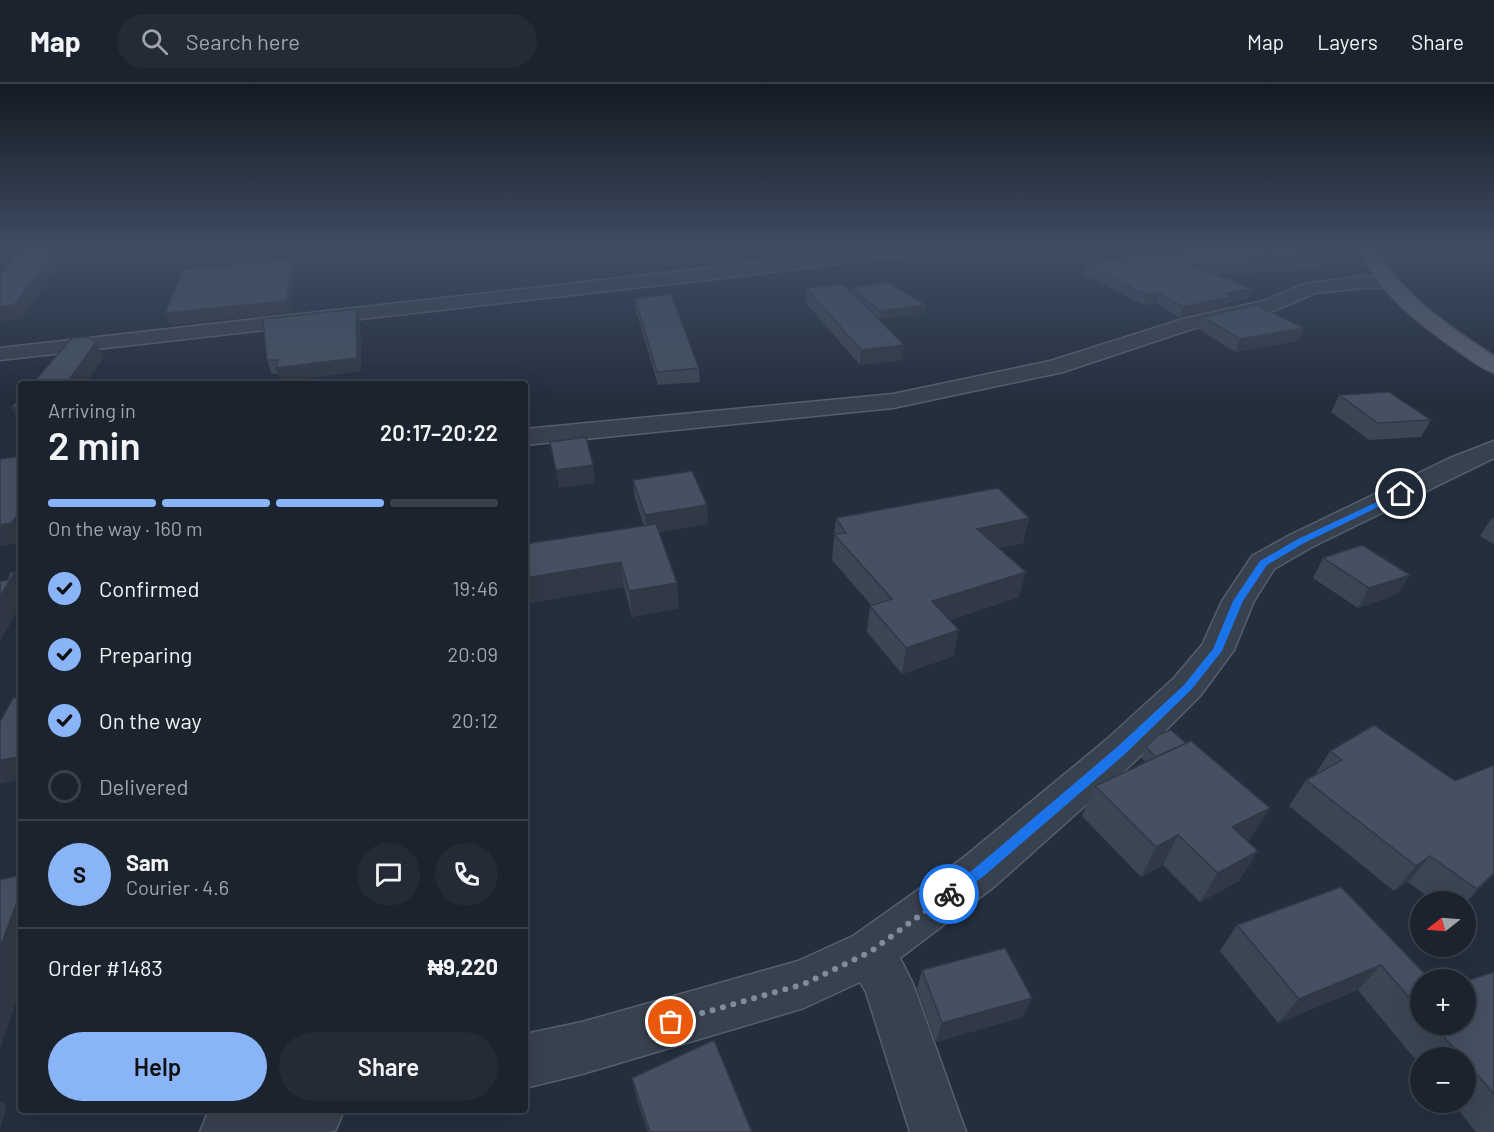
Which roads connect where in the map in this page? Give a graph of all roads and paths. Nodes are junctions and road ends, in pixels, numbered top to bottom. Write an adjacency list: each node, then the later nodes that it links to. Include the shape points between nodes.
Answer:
1 (447, 300): 4 (street)
2 (1283, 300): 6 (street, via 1190,323 1055,367 893,401)
3 (1408, 300): 5 (main road)
4 (0, 354)
5 (1494, 366)
6 (528, 437)
7 (1494, 449): 8 (street, via 1263,563 1238,601 1217,651 1187,687 1120,752 979,872)
8 (870, 952): 9 (street, via 804,984); 12 (street, via 888,984)
9 (528, 1060)
10 (304, 1113): 11 (street)
11 (228, 1132)
12 (938, 1132)

